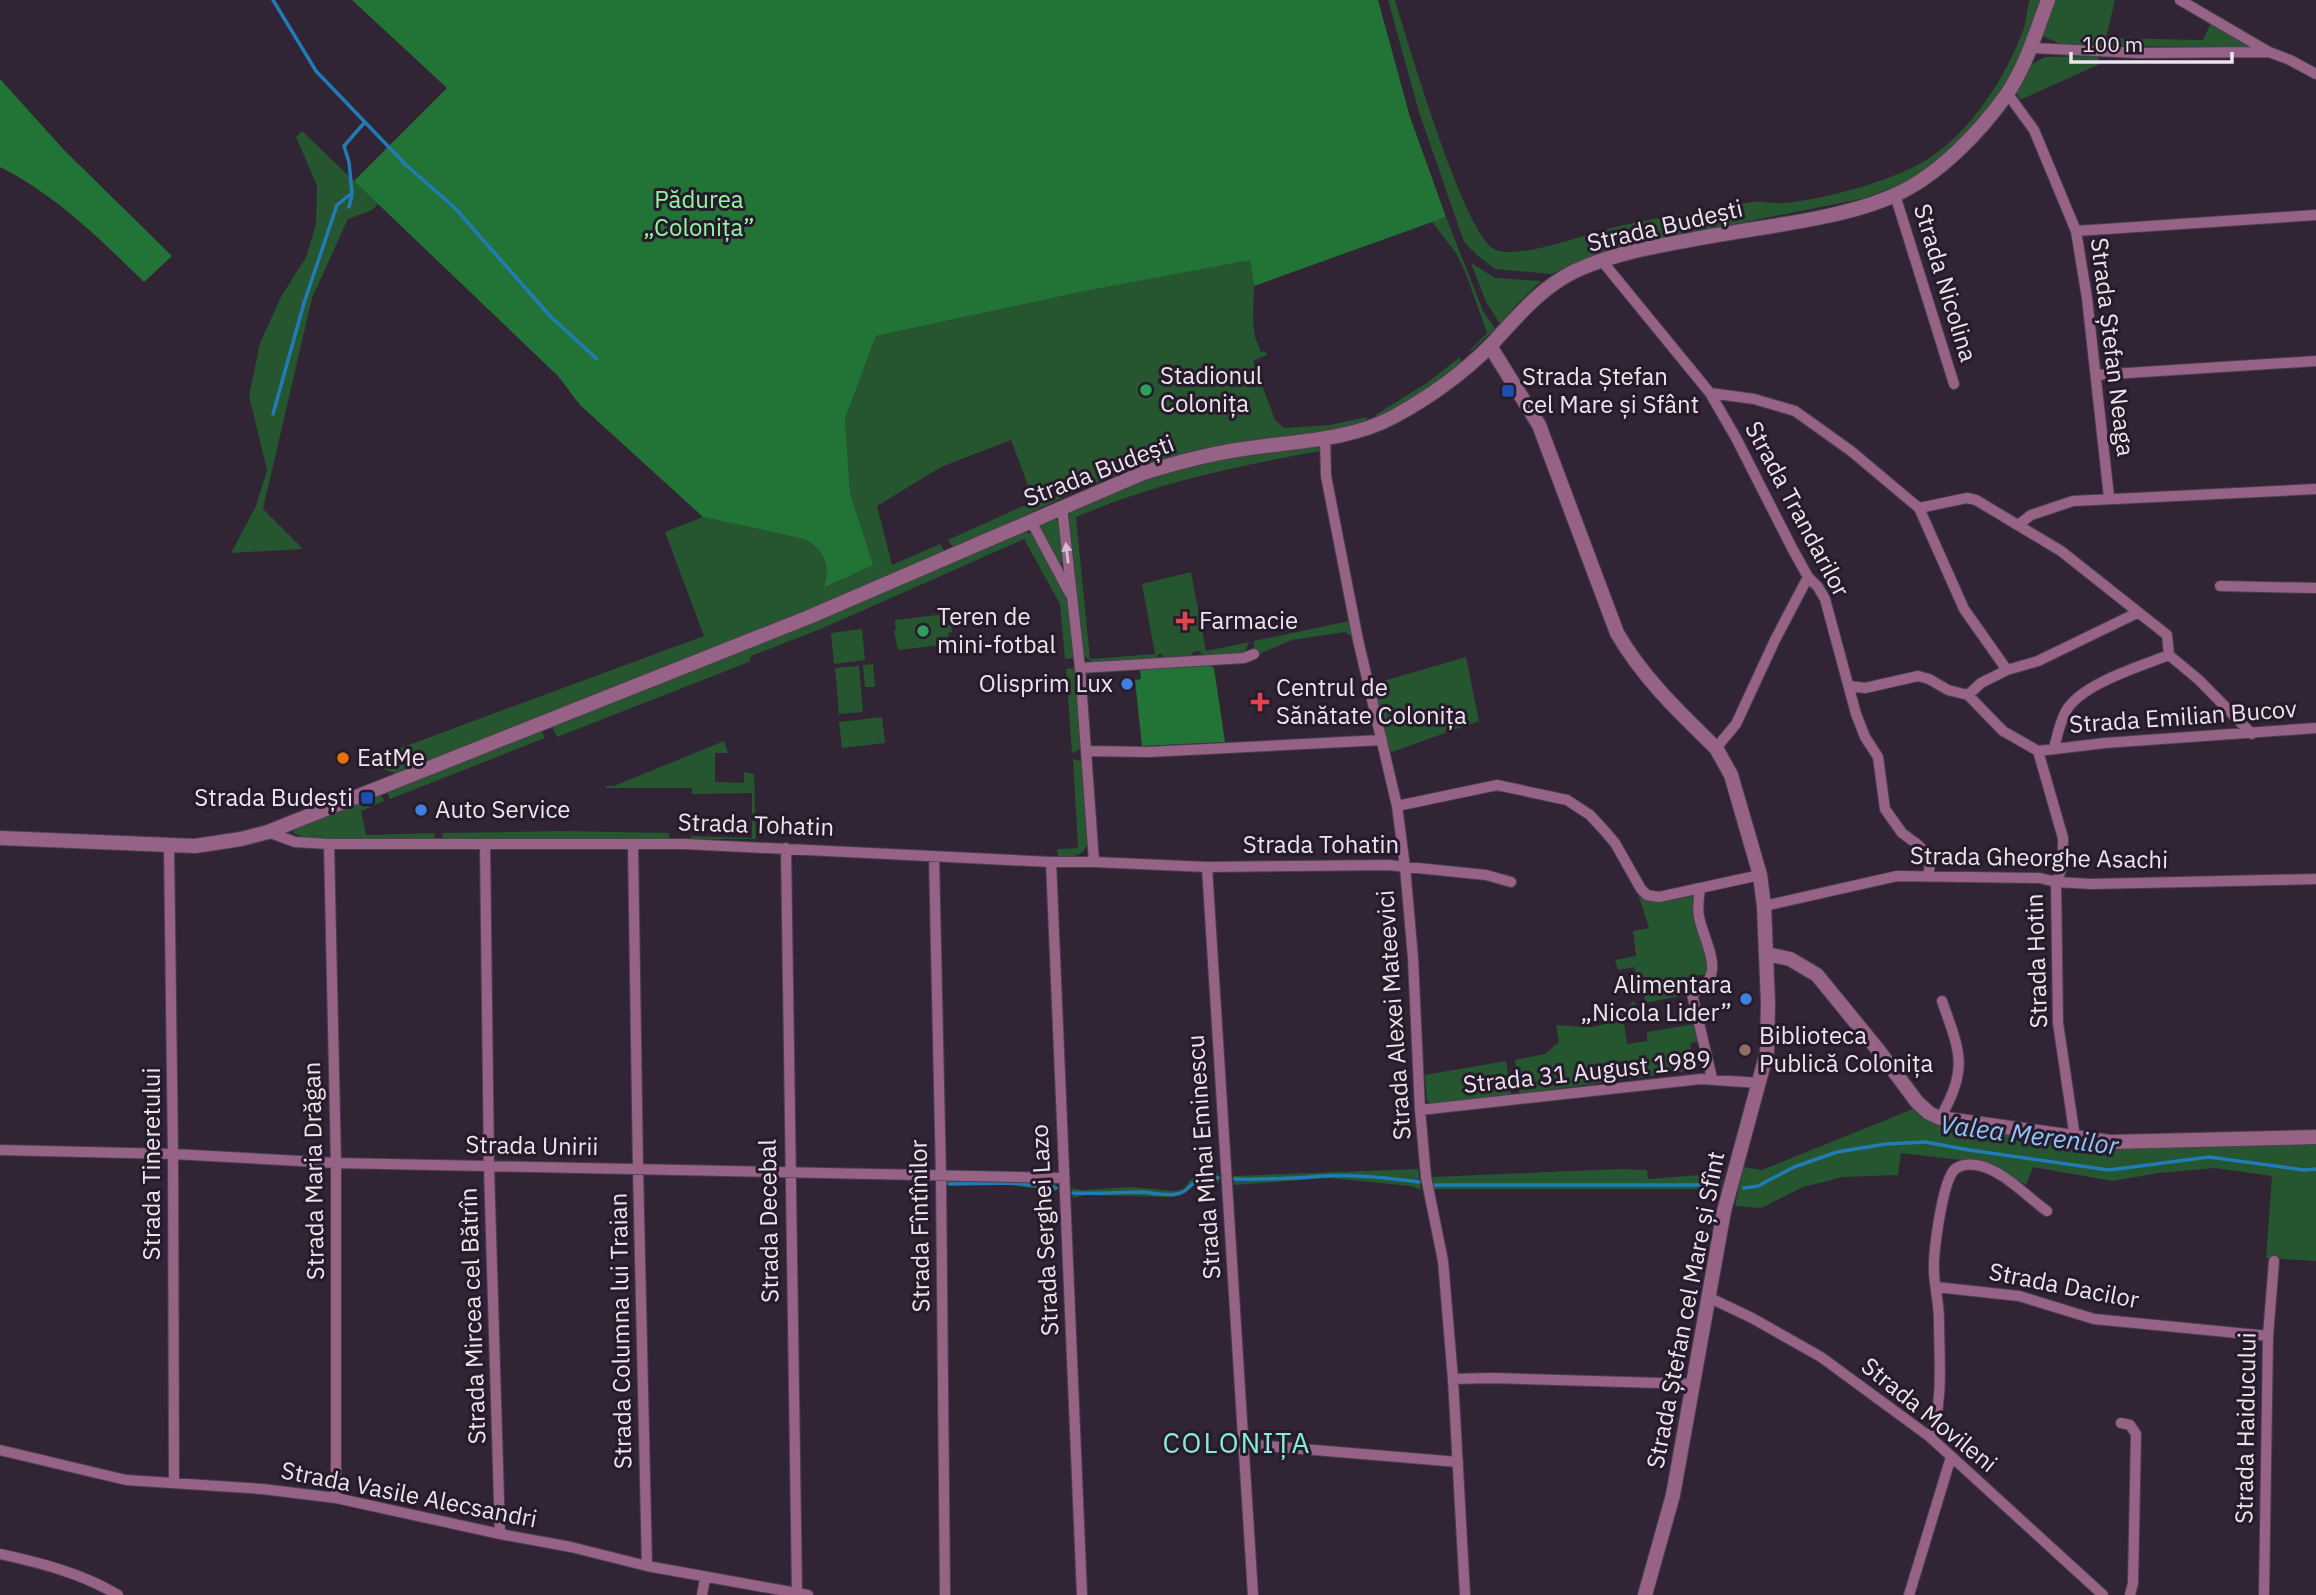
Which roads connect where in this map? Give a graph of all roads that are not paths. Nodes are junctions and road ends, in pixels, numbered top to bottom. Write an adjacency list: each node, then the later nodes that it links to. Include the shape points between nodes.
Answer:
1 (2048, 0): 3 (street, Strada Budești)
2 (2179, 0): 4 (street)
3 (2030, 48): 4 (street); 6 (street, Strada Budești)
4 (2269, 52): 5 (street)
5 (2316, 74)
6 (2007, 93): 7 (street, Strada Budești, via 1942,163); 9 (street, Strada Ștefan Neaga, via 2034,130)
7 (1895, 195): 10 (street, Strada Budești, via 1835,213); 14 (street, Strada Nicolina)
8 (2316, 215): 9 (street)
9 (2076, 231): 13 (street, Strada Ștefan Neaga)
10 (1602, 261): 11 (street, Strada Budești, via 1546,288); 15 (street, Strada Trandarilor)
11 (1490, 346): 16 (street, Strada Budești, via 1396,416); 37 (street, Strada Ștefan cel Mare și Sfînt, via 1539,425 1617,633 1655,687)
12 (2316, 360): 13 (street)
13 (2095, 375): 18 (street, Strada Ștefan Neaga)
14 (1954, 384)
15 (1710, 393): 20 (street, via 1796,411); 23 (street, Strada Trandarilor)
16 (1325, 437): 19 (street, Strada Budești, via 1170,464); 36 (street, Strada Alexei Mateevici, via 1326,476)
17 (2316, 489): 18 (street)
18 (2109, 497): 22 (street, via 2053,506)
19 (1062, 507): 21 (street, Strada Budești); 26 (street, one-way to 19)
20 (1919, 508): 22 (street, via 1967,498); 31 (street, via 1964,608)
21 (1031, 521): 26 (street); 42 (street, Strada Budești, via 809,617)
22 (2018, 525): 27 (street, via 2061,551)
23 (1808, 577): 32 (street, Strada Trandarilor, via 1825,599); 37 (street, via 1737,724)
24 (2220, 586): 25 (street)
25 (2316, 587)
26 (1073, 599): 30 (street)
27 (2137, 613): 29 (street, via 2167,635); 31 (street, via 2038,661)
28 (1254, 654): 30 (street)
29 (2169, 654): 35 (street); 38 (street, Strada Emilian Bucov, via 2077,698 2066,710)
30 (1080, 668): 39 (street)
31 (2007, 670): 33 (street)
32 (1849, 686): 33 (street, via 1865,688 1918,676); 55 (street, Strada Trandarilor, via 1864,737 1878,758 1885,809 1902,833 1927,854)
33 (1968, 695): 40 (street, via 2003,731)
34 (2316, 728): 35 (street, Strada Emilian Bucov)
35 (2252, 734): 38 (street, Strada Emilian Bucov)
36 (1382, 740): 39 (street); 41 (street, Strada Alexei Mateevici)
37 (1716, 748): 54 (street, Strada Ștefan cel Mare și Sfînt, via 1731,775)
38 (2054, 748): 40 (street, Strada Emilian Bucov)
39 (1086, 751): 51 (street)
40 (2038, 751): 58 (street, Strada Hotin, via 2063,838 2063,865)
41 (1397, 806): 53 (street, Strada Alexei Mateevici); 59 (street, via 1497,785 1567,800 1590,815 1615,843 1647,895)
42 (268, 832): 44 (street, Strada Tohatin, via 295,842); 47 (street, via 218,844)
43 (0, 838): 47 (street)
44 (329, 844): 45 (street, Strada Tohatin); 71 (street, Strada Maria Drăgan)
45 (485, 844): 46 (street, Strada Tohatin); 72 (street, Strada Mircea cel Bătrîn)
46 (633, 844): 48 (street, Strada Tohatin); 73 (street, Strada Columna lui Traian)
47 (169, 846): 70 (street, Strada Tineretului)
48 (786, 848): 49 (street, Strada Tohatin); 74 (street, Strada Decebal)
49 (934, 856): 50 (street, Strada Tohatin); 75 (street, Strada Fîntînilor)
50 (1051, 862): 51 (street, Strada Tohatin); 76 (street, Strada Serghei Lazo)
51 (1094, 862): 52 (street, Strada Tohatin)
52 (1207, 867): 53 (street, Strada Tohatin); 86 (street, Strada Mihai Eminescu)
53 (1405, 867): 57 (street, Strada Tohatin); 65 (street, Strada Alexei Mateevici)
54 (1760, 875): 59 (street); 60 (street, Strada Ștefan cel Mare și Sfînt)
55 (1928, 877): 58 (street, Strada Gheorghe Asachi); 60 (street, Strada Gheorghe Asachi, via 1897,876)
56 (2316, 879): 58 (street, Strada Gheorghe Asachi)
57 (1511, 882)
58 (2056, 882): 68 (street, Strada Hotin, via 2058,1023)
59 (1700, 889): 63 (street, via 1698,909 1713,964 1710,981 1692,994)
60 (1764, 906): 61 (street, Strada Ștefan cel Mare și Sfînt)
61 (1766, 954): 64 (street, Strada Ștefan cel Mare și Sfînt, via 1767,1052); 66 (street, via 1790,959 1816,975 1917,1102)
62 (1942, 1002): 66 (street, via 1961,1068 1953,1096)
63 (1712, 1078): 64 (street, Strada 31 August 1989); 65 (street, Strada 31 August 1989)
64 (1759, 1083): 80 (street, Strada Ștefan cel Mare și Sfînt, via 1734,1168)
65 (1420, 1110): 82 (street, Strada Alexei Mateevici, via 1426,1177 1443,1261)
66 (1935, 1115): 68 (street)
67 (2316, 1137): 68 (street, via 2110,1142)
68 (2075, 1138)
69 (0, 1150): 70 (street, Strada Unirii)
70 (173, 1154): 71 (street, Strada Unirii); 90 (street, Strada Tineretului)
71 (336, 1163): 72 (street, Strada Unirii); 91 (street, Strada Maria Drăgan)
72 (489, 1167): 73 (street, Strada Unirii); 92 (street, Strada Mircea cel Bătrîn)
73 (638, 1169): 74 (street, Strada Unirii); 94 (street, Strada Columna lui Traian)
74 (789, 1172): 75 (street, Strada Unirii); 96 (street, Strada Decebal)
75 (941, 1177): 76 (street, Strada Unirii); 99 (street, Strada Fîntînilor)
76 (1063, 1178): 100 (street, Strada Serghei Lazo)
77 (2047, 1211): 79 (street, via 1978,1165 1953,1171 1935,1251)
78 (2274, 1261): 81 (street, Strada Haiducului)
79 (1936, 1287): 81 (street, Strada Dacilor, via 2019,1296 2094,1319); 85 (street, via 1938,1392)
80 (1708, 1297): 83 (street, Strada Ștefan cel Mare și Sfînt); 85 (street, Strada Movileni, via 1821,1357)
81 (2268, 1336): 107 (street, Strada Haiducului)
82 (1453, 1379): 83 (street); 89 (street, Strada Alexei Mateevici)
83 (1694, 1384): 103 (street, Strada Ștefan cel Mare și Sfînt, via 1673,1495)
84 (2121, 1423): 106 (street, via 2130,1424 2136,1434)
85 (1930, 1437): 88 (street, Strada Movileni)
86 (1243, 1444): 89 (street); 101 (street, Strada Mihai Eminescu)
87 (0, 1450): 90 (street, Strada Vasile Alecsandri, via 126,1480)
88 (1951, 1457): 104 (street); 105 (street, Strada Movileni)
89 (1458, 1462): 102 (street, Strada Alexei Mateevici)
90 (174, 1483): 91 (street, Strada Vasile Alecsandri)
91 (336, 1498): 92 (street, Strada Vasile Alecsandri)
92 (500, 1534): 94 (street, Strada Vasile Alecsandri)
93 (0, 1554): 97 (street, via 55,1567)
94 (647, 1566): 95 (street, Strada Vasile Alecsandri)
95 (705, 1578): 96 (street, Strada Vasile Alecsandri); 98 (street)
96 (803, 1594)
97 (118, 1595)
98 (702, 1595)
99 (945, 1595)
100 (1082, 1595)
101 (1253, 1595)
102 (1465, 1595)
103 (1645, 1595)
104 (1909, 1595)
105 (2103, 1595)
106 (2130, 1595)
107 (2264, 1595)

